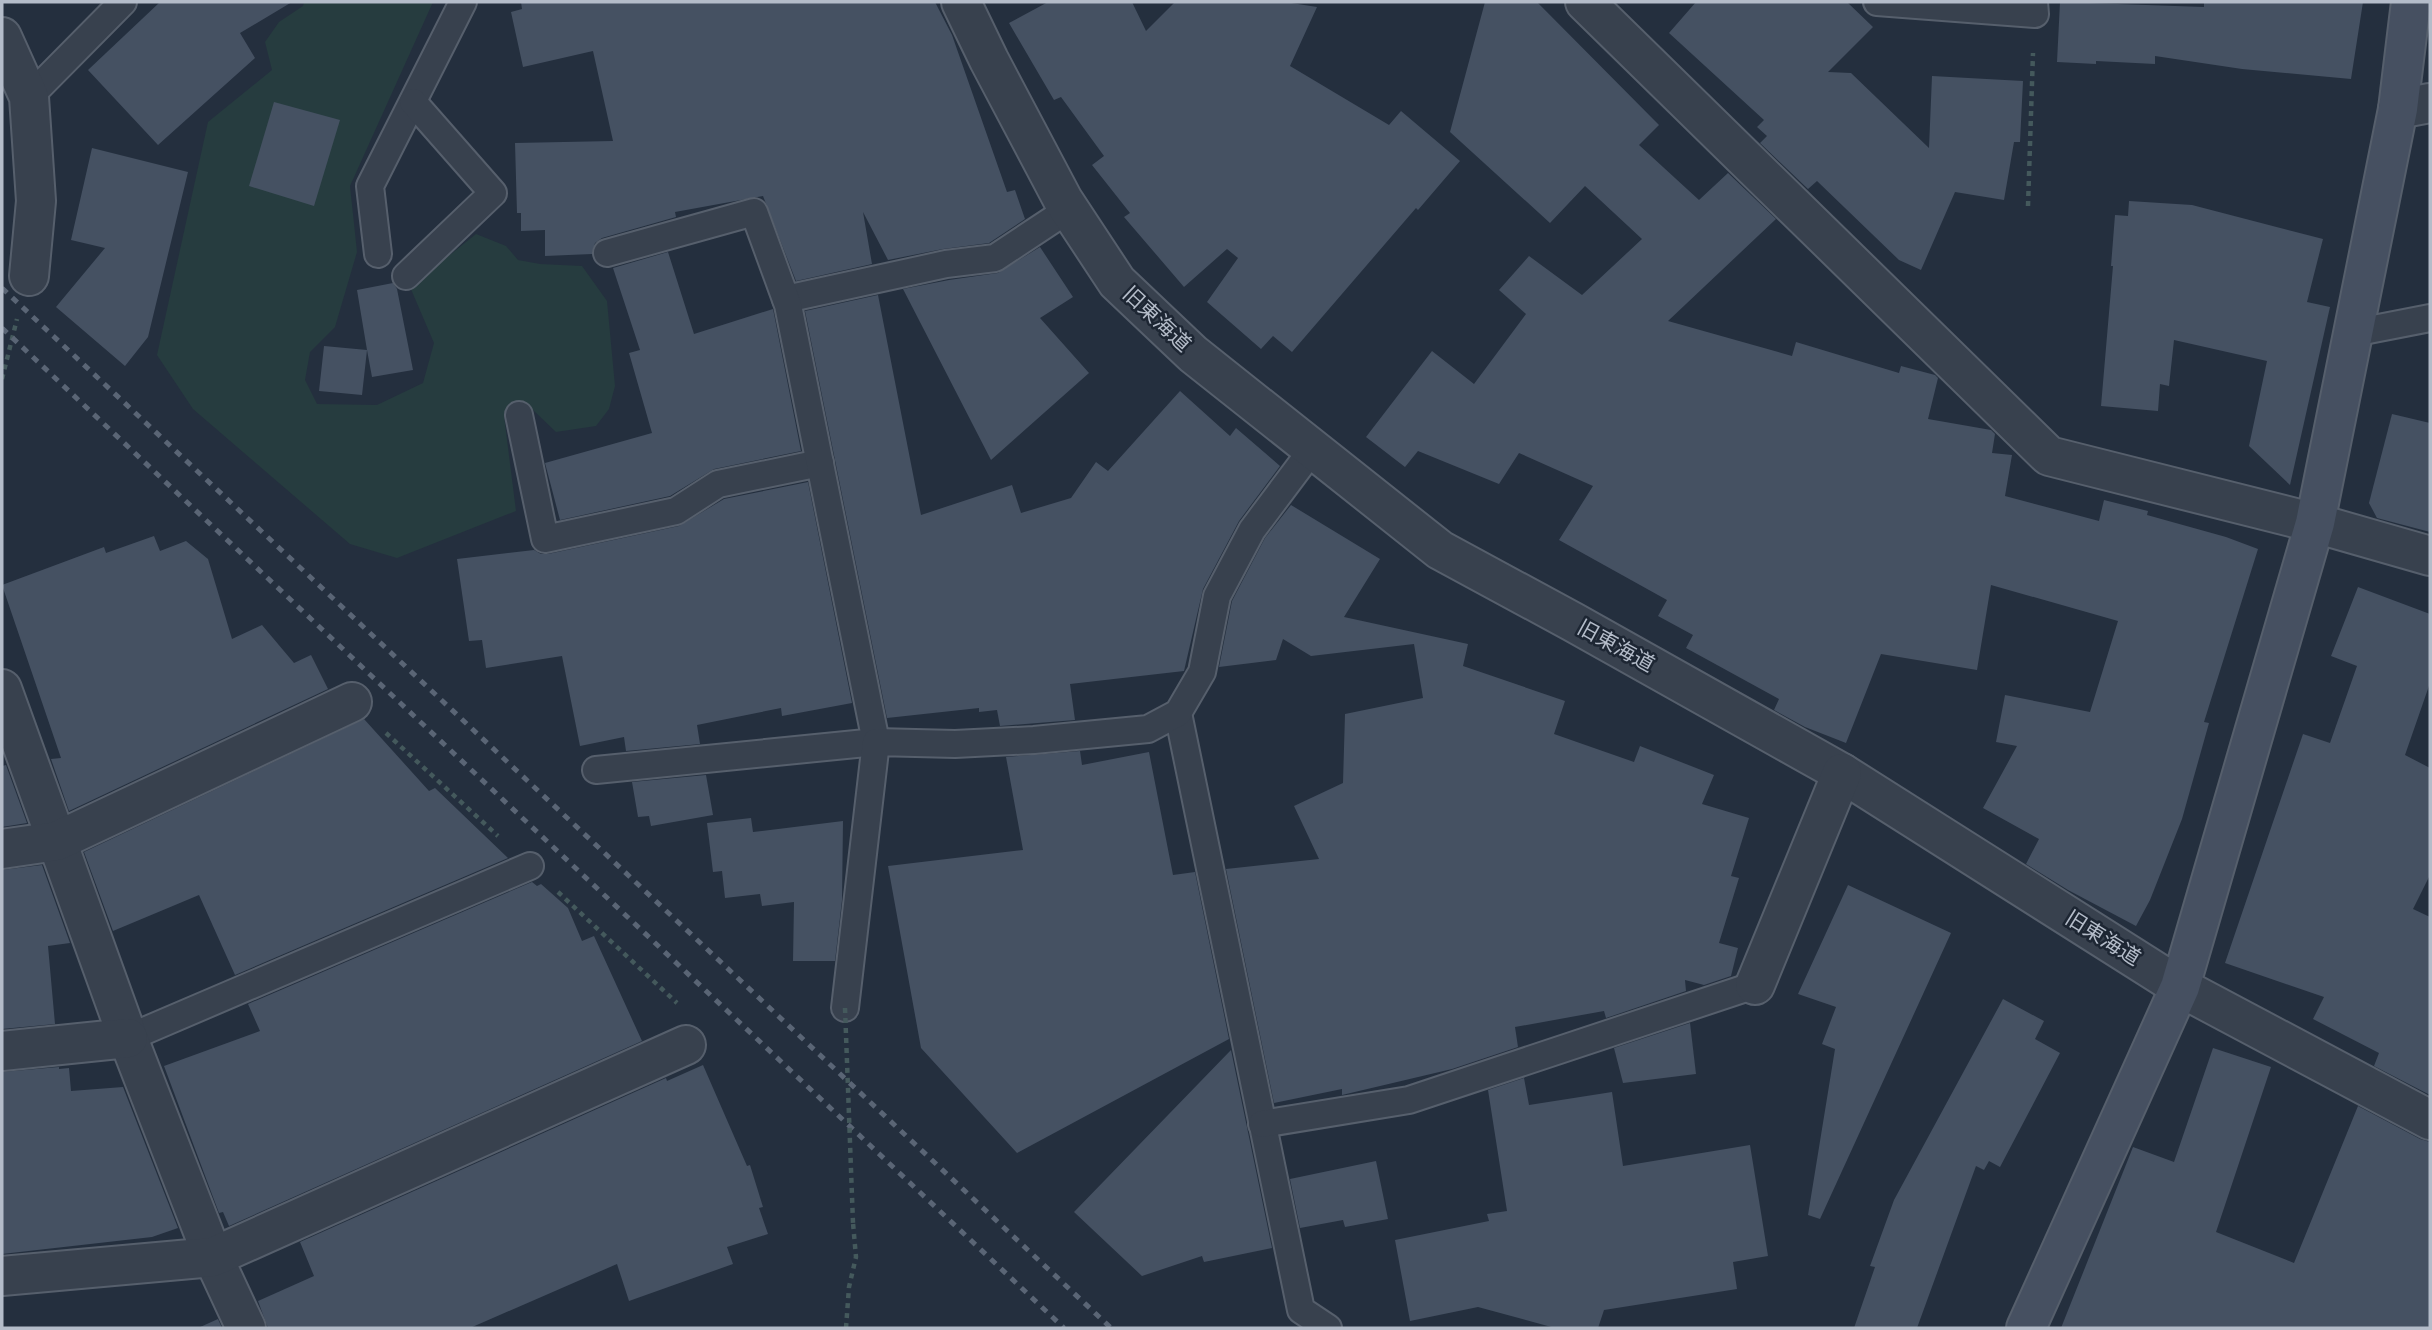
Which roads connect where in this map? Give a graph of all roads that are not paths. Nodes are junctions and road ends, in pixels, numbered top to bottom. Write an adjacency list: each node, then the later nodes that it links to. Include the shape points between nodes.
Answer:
1 (123, 2): 9 (lane)
2 (463, 2): 10 (lane)
3 (961, 2): 12 (street, 旧東海道)
4 (1585, 2): 23 (street, via 2049,456)
5 (1877, 2): 7 (lane)
6 (2411, 2): 11 (street)
7 (2035, 8)
8 (2, 37): 9 (street)
9 (29, 97): 15 (street, via 36,201)
10 (413, 102): 14 (lane, via 370,186); 16 (lane, via 493,193)
11 (2414, 106): 19 (street)
12 (1069, 209): 17 (lane, via 995,258 946,264); 21 (street, 旧東海道, via 1117,282 1193,354)
13 (607, 253): 17 (lane, via 754,212)
14 (378, 254)
15 (29, 276)
16 (407, 276)
17 (786, 299): 22 (lane)
18 (2430, 318): 19 (lane)
19 (2353, 333): 23 (street)
20 (519, 415): 22 (lane, via 545,539 676,511 718,484)
21 (1312, 450): 27 (lane, via 1252,530 1217,596 1202,672); 30 (street, 旧東海道, via 1440,550)
22 (820, 463): 28 (lane)
23 (2315, 523): 24 (street); 35 (street)
24 (2430, 556)
25 (2, 689): 31 (street)
26 (352, 702): 31 (street)
27 (1178, 713): 28 (lane, via 1148,729 1046,739); 41 (lane)
28 (876, 742): 29 (lane); 36 (lane)
29 (596, 770)
30 (1842, 773): 34 (street); 35 (street, 旧東海道)
31 (57, 841): 32 (street); 37 (street)
32 (2, 849)
33 (530, 866): 37 (lane)
34 (1755, 985): 41 (lane, via 1409,1100)
35 (2180, 986): 40 (street, 旧東海道); 46 (street)
36 (845, 1009)
37 (128, 1038): 39 (street); 42 (street)
38 (686, 1045): 42 (street)
39 (2, 1051)
40 (2430, 1120)
41 (1262, 1124): 45 (lane, via 1301,1310)
42 (213, 1257): 43 (street); 44 (street)
43 (2, 1276)
44 (246, 1328)
45 (1328, 1328)
46 (2026, 1328)

